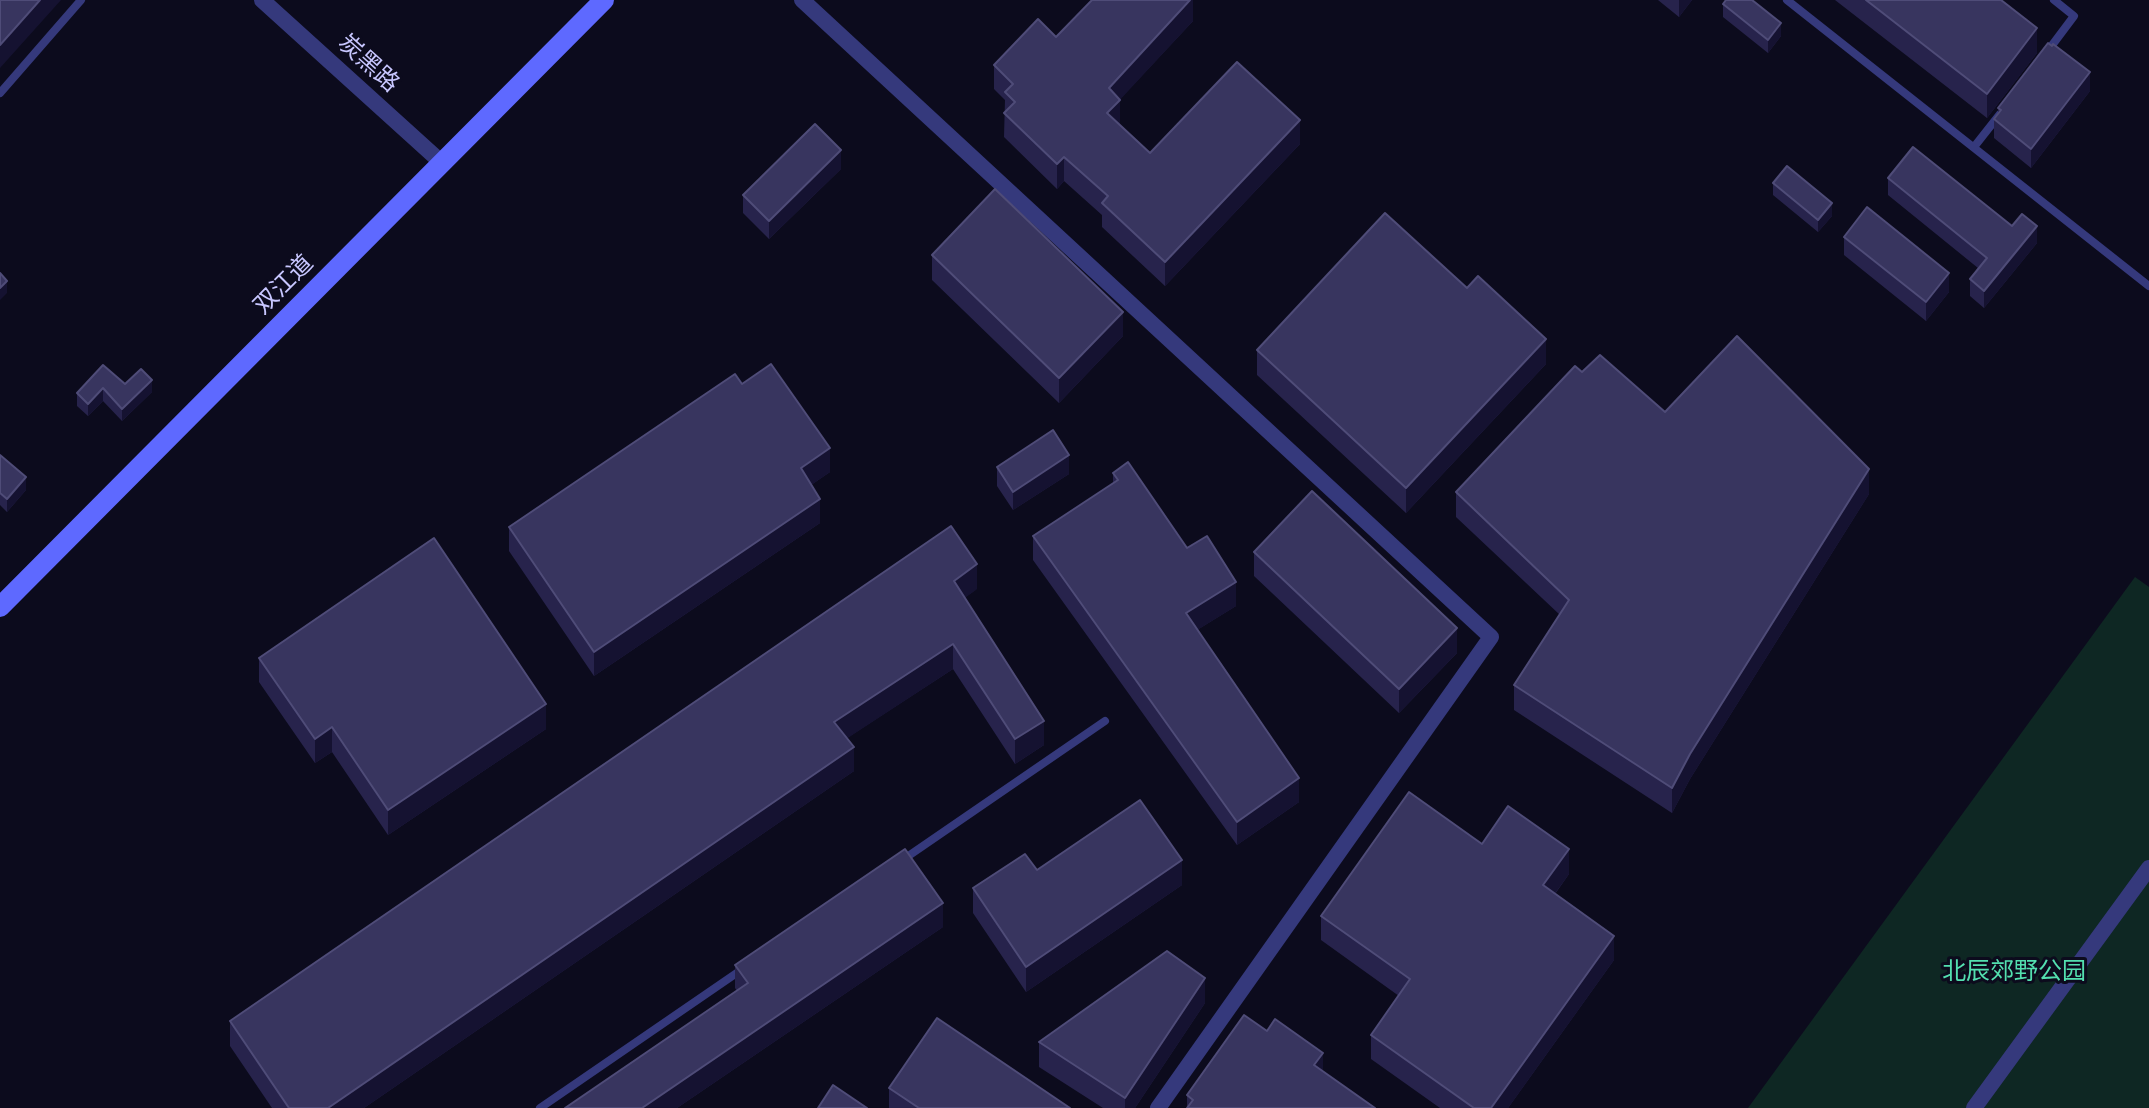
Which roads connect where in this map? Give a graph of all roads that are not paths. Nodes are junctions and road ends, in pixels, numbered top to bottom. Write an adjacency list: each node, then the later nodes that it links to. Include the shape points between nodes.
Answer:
1 (81, 0): 8 (lane)
2 (262, 0): 11 (street, 炭黑路)
3 (604, 0): 11 (main road, 双江道)
4 (802, 0): 19 (street, via 1491,637)
5 (1787, 0): 10 (lane)
6 (2054, 0): 7 (lane, via 2074,16)
7 (2038, 64)
8 (0, 93)
9 (2010, 100): 10 (lane)
10 (1974, 147): 12 (lane)
11 (442, 163): 13 (main road, 双江道)
12 (2149, 286)
13 (0, 607)
14 (1105, 721): 15 (lane)
15 (895, 865)
16 (2149, 868): 20 (street)
17 (750, 964): 18 (lane)
18 (540, 1108)
19 (1158, 1108)
20 (1974, 1108)

